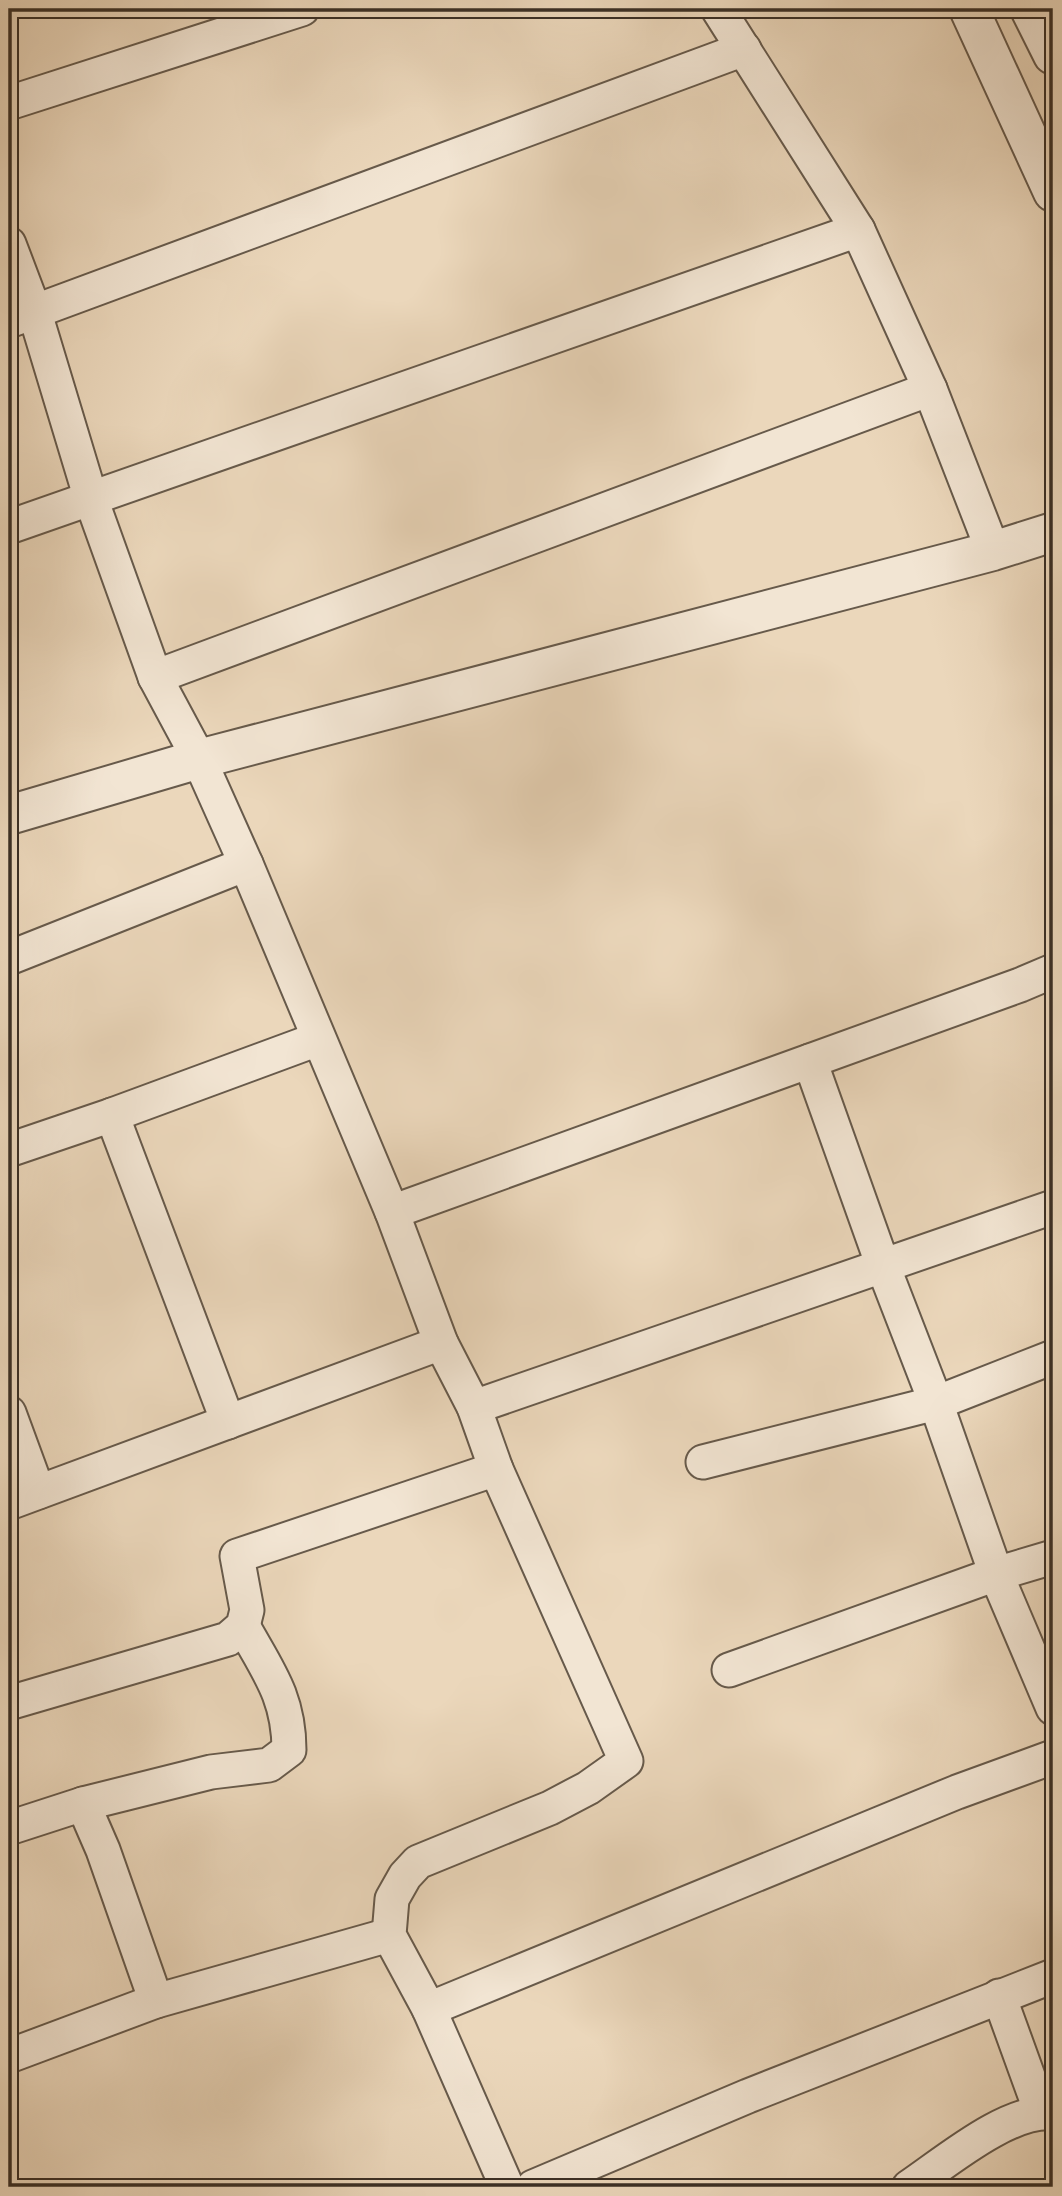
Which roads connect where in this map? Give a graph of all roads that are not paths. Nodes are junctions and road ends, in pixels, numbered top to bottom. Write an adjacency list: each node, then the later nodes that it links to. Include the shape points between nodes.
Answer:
1 (302, 9): 7 (street)
2 (719, 9): 5 (street)
3 (969, 9): 8 (street)
4 (1030, 9): 6 (street)
5 (744, 49): 9 (street); 11 (street)
6 (1053, 55)
7 (9, 103)
8 (1053, 192)
9 (858, 230): 12 (street); 13 (street)
10 (9, 244): 11 (street)
11 (21, 315): 13 (street)
12 (930, 389): 16 (street); 17 (street)
13 (91, 499): 14 (street); 17 (street)
14 (9, 527)
15 (1053, 532): 16 (street)
16 (993, 551): 18 (street)
17 (155, 677): 18 (street)
18 (199, 759): 19 (street); 20 (street)
19 (9, 815)
20 (246, 864): 21 (street); 23 (street)
21 (9, 958)
22 (1053, 971): 24 (street)
23 (318, 1039): 25 (street); 28 (street)
24 (810, 1061): 28 (street); 29 (street)
25 (112, 1115): 26 (street); 35 (street)
26 (9, 1150)
27 (1053, 1208): 29 (street)
28 (392, 1212): 30 (street)
29 (883, 1266): 32 (street); 33 (street)
30 (441, 1343): 33 (street); 35 (street)
31 (1053, 1357): 32 (street)
32 (936, 1403): 36 (street); 40 (street)
33 (474, 1407): 37 (street)
34 (9, 1413): 38 (street)
35 (228, 1422): 38 (street)
36 (703, 1462)
37 (496, 1469): 41 (street, via 237,1556 247,1609); 48 (street, via 626,1761 550,1808 418,1862 393,1899)
38 (23, 1498)
39 (1053, 1557): 40 (street)
40 (996, 1574): 42 (street); 44 (street)
41 (243, 1626): 43 (street, via 228,1639); 46 (street, via 282,1696 289,1750 269,1765 211,1772)
42 (729, 1671)
43 (9, 1703)
44 (1053, 1708)
45 (1053, 1757): 52 (street)
46 (83, 1804): 47 (street); 51 (street)
47 (9, 1828)
48 (389, 1935): 51 (street); 52 (street)
49 (1053, 1976): 50 (street)
50 (999, 1996): 54 (street); 56 (street)
51 (156, 2001): 53 (street)
52 (429, 2009): 55 (street)
53 (9, 2056)
54 (1047, 2112): 57 (street, via 1016,2118 992,2131)
55 (507, 2187)
56 (533, 2187)
57 (909, 2187)

